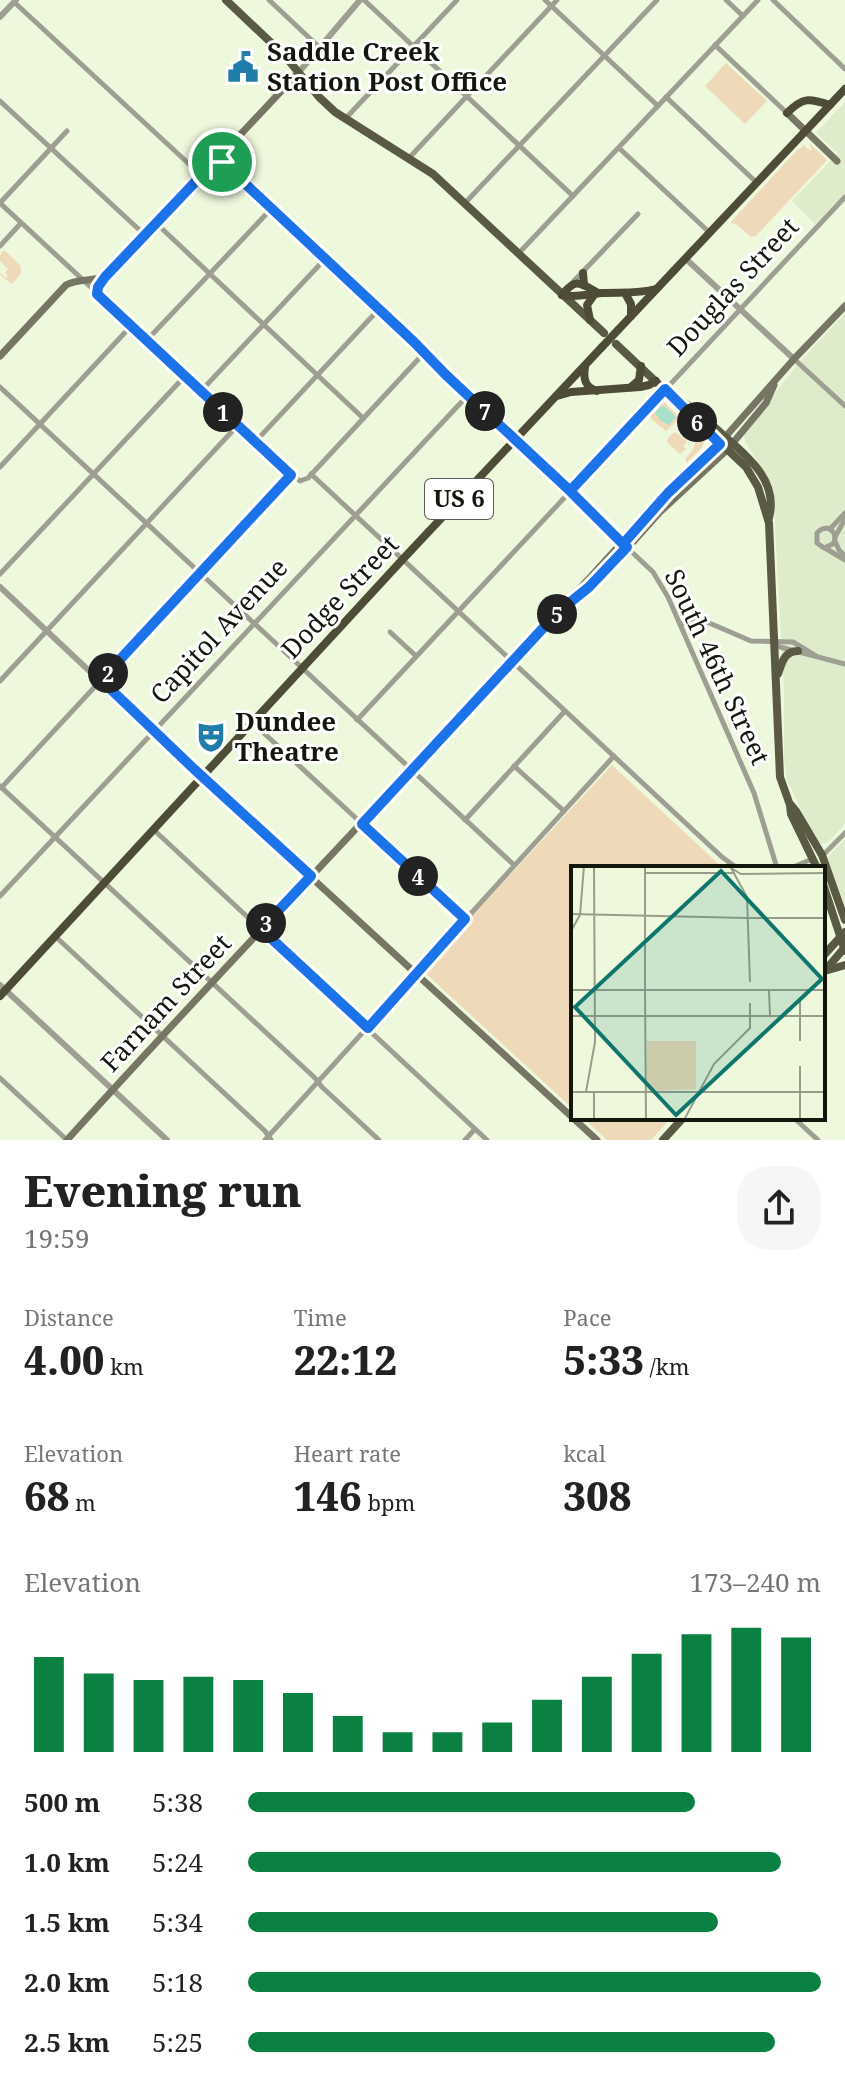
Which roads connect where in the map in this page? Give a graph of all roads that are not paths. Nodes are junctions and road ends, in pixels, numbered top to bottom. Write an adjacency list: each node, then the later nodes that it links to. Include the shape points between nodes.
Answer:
1 (226, 0): 20 (main road)
2 (269, 0): 17 (street)
3 (362, 0): 16 (street); 17 (street)
4 (457, 0): 16 (street)
5 (545, 0): 12 (street)
6 (557, 0): 12 (street)
7 (657, 0): 18 (street)
8 (726, 0): 13 (street)
9 (758, 0): 13 (street)
10 (773, 0): 19 (street)
11 (15, 1): 14 (street); 37 (street)
12 (552, 6): 18 (street); 22 (street)
13 (743, 16): 15 (street)
14 (0, 17)
15 (715, 45): 23 (street); 27 (street)
16 (413, 46): 22 (street); 28 (street)
17 (319, 47): 20 (street)
18 (604, 56): 26 (street); 31 (street)
19 (845, 69)
20 (299, 72): 28 (main road); 34 (main road)
21 (845, 89): 25 (highway, Dodge Street / US 6)
22 (467, 96): 31 (street); 35 (street)
23 (666, 97): 26 (street); 38 (street)
24 (0, 101): 32 (street)
25 (830, 105): 27 (highway, via 806,100); 30 (highway, Dodge Street / US 6)
26 (658, 106): 33 (street)
27 (787, 113): 30 (main road)
28 (344, 119): 35 (main road)
29 (67, 131): 32 (street)
30 (806, 131): 36 (main road); 38 (highway, Dodge Street / US 6)
31 (519, 145): 39 (street); 42 (street)
32 (51, 148): 41 (street); 48 (street)
33 (619, 148): 39 (street); 47 (street)
34 (218, 158): 37 (main road); 43 (street, South 46th Street)
35 (409, 158): 42 (main road)
36 (841, 164)
37 (202, 176): 46 (main road)
38 (757, 182): 47 (highway, Dodge Street / US 6)
39 (573, 196): 50 (street)
40 (845, 197): 65 (street, Douglas Street)
41 (0, 203): 45 (street)
42 (465, 203): 50 (main road)
43 (272, 208): 51 (street, South 46th Street); 54 (street)
44 (638, 214): 53 (street)
45 (21, 223): 49 (street); 56 (street)
46 (157, 224): 48 (main road); 54 (street)
47 (710, 233): 52 (highway, Dodge Street / US 6)
48 (146, 236): 55 (main road)
49 (0, 246)
50 (518, 254): 63 (main road)
51 (325, 259): 66 (street, South 46th Street); 69 (street)
52 (686, 259): 59 (highway, Dodge Street / US 6); 65 (street)
53 (583, 273): 57 (street); 58 (highway)
54 (209, 274): 69 (street); 72 (street)
55 (105, 277): 56 (main road); 62 (main road)
56 (82, 280): 62 (street); 75 (main road, via 62,289)
57 (571, 284): 58 (highway); 63 (highway)
58 (584, 285): 60 (highway)
59 (657, 289): 61 (highway); 67 (highway, Dodge Street / US 6)
60 (598, 293): 61 (highway); 63 (highway); 68 (highway, via 587,303)
61 (625, 293): 67 (highway)
62 (97, 294): 70 (street)
63 (562, 295): 68 (main road)
64 (845, 306): 76 (main road, Farnam Street)
65 (740, 308): 76 (street); 84 (street, Douglas Street)
66 (379, 309): 74 (street, South 46th Street); 79 (street)
67 (631, 316): 77 (highway, Dodge Street / US 6, bridge)
68 (590, 320): 71 (main road)
69 (263, 324): 79 (street); 85 (street)
70 (131, 326): 72 (street); 91 (street)
71 (604, 333)
72 (147, 340): 80 (street)
73 (616, 344): 78 (main road)
74 (424, 353): 87 (street, South 46th Street); 90 (street)
75 (0, 356)
76 (794, 359): 89 (street); 95 (main road, Farnam Street, via 766,403)
77 (586, 364): 86 (highway, via 584,381); 88 (highway, Dodge Street / US 6)
78 (641, 366): 81 (main road); 83 (highway, via 639,380)
79 (318, 375): 90 (street); 94 (street)
80 (185, 376): 85 (street); 97 (street)
81 (656, 381): 83 (highway); 84 (main road)
82 (0, 387): 91 (street)
83 (627, 389): 86 (highway)
84 (665, 389): 95 (main road, via 696,411); 100 (street, Douglas Street)
85 (201, 391): 92 (street)
86 (597, 391): 88 (highway)
87 (468, 395): 93 (street, South 46th Street); 101 (street, Capitol Avenue)
88 (556, 396): 93 (highway, Dodge Street / US 6)
89 (845, 406)
90 (363, 418): 98 (street)
91 (40, 424): 96 (street); 97 (street)
92 (238, 425): 94 (street); 103 (street)
93 (515, 439): 100 (street, South 46th Street); 109 (highway, Dodge Street / US 6)
94 (255, 442): 99 (street)
95 (726, 444): 106 (main road, Farnam Street, via 668,493); 118 (main road, via 755,464 771,497)
96 (0, 467)
97 (93, 474): 103 (street); 111 (street)
98 (311, 474): 99 (street, via 302,481); 101 (street)
99 (291, 475): 110 (street)
100 (570, 491): 106 (street, South 46th Street); 113 (street, Douglas Street)
101 (355, 515): 109 (street); 114 (street, Capitol Avenue)
102 (845, 516): 104 (street); 105 (street)
103 (147, 524): 110 (street); 116 (street)
104 (827, 528): 105 (street); 107 (street, via 816,536)
105 (835, 539): 107 (street); 108 (street)
106 (625, 545): 115 (street, South 46th Street, via 653,572); 122 (main road, Farnam Street)
107 (824, 548): 108 (street)
108 (845, 558)
109 (403, 559): 113 (street); 124 (highway, Dodge Street / US 6)
110 (200, 573): 114 (street); 125 (street)
111 (0, 574)
112 (0, 587): 116 (street)
113 (457, 610): 120 (street, Douglas Street); 122 (street)
114 (253, 623): 124 (street); 131 (street, Capitol Avenue)
115 (680, 624): 118 (street, via 707,622 751,641); 146 (street, South 46th Street, via 754,793)
116 (47, 631): 125 (street); 126 (street)
117 (390, 632): 120 (street)
118 (774, 643): 119 (street); 121 (street, via 793,642); 127 (main road)
119 (798, 651): 121 (street); 127 (main road, via 786,655)
120 (416, 656): 129 (street, Douglas Street)
121 (816, 656): 123 (street)
122 (512, 661): 128 (street); 134 (main road, Farnam Street)
123 (845, 664)
124 (302, 669): 129 (street); 130 (highway, Dodge Street / US 6)
125 (101, 680): 131 (street); 136 (street)
126 (0, 681)
127 (776, 683): 143 (main road, via 780,777)
128 (565, 711): 132 (street); 133 (street)
129 (357, 720): 134 (street)
130 (252, 722): 135 (highway, Dodge Street / US 6); 139 (street)
131 (154, 730): 135 (street); 142 (street, Capitol Avenue)
132 (614, 756): 137 (street); 145 (street)
133 (514, 766): 137 (street); 138 (street)
134 (411, 771): 138 (street); 139 (main road, Farnam Street)
135 (202, 777): 140 (highway, Dodge Street / US 6); 151 (main road)
136 (0, 787): 142 (street)
137 (564, 811): 144 (street)
138 (465, 820): 144 (street)
139 (362, 824): 151 (main road, Farnam Street); 156 (street)
140 (153, 829): 152 (highway, Dodge Street / US 6); 158 (street)
141 (845, 833): 143 (street)
142 (55, 837): 152 (street); 154 (street, Capitol Avenue)
143 (818, 856): 147 (street); 148 (main road); 149 (main road)
144 (514, 865): 156 (street)
145 (734, 866)
146 (776, 866)
147 (796, 866)
148 (817, 866)
149 (823, 866)
150 (825, 871): 155 (main road)
151 (311, 876): 158 (main road, Farnam Street); 166 (main road)
152 (104, 883): 160 (highway, Dodge Street / US 6); 167 (street)
153 (825, 889): 159 (main road)
154 (0, 896)
155 (842, 908): 157 (main road)
156 (465, 919): 166 (street)
157 (845, 920)
158 (261, 929): 167 (main road, Farnam Street); 169 (street)
159 (843, 934): 161 (main road); 162 (main road)
160 (55, 936): 168 (highway, Dodge Street / US 6); 170 (street)
161 (845, 949): 164 (main road)
162 (825, 954)
163 (845, 965): 165 (main road)
164 (825, 971)
165 (825, 972)
166 (417, 973): 169 (street); 174 (main road)
167 (212, 983): 170 (main road, Farnam Street); 172 (street)
168 (2, 990): 173 (street)
169 (368, 1028): 172 (street); 178 (street)
170 (162, 1036): 173 (main road, Farnam Street); 179 (street)
171 (0, 1078): 180 (street)
172 (318, 1082): 179 (street); 182 (street)
173 (113, 1090): 180 (main road, Farnam Street); 181 (street)
174 (571, 1116)
175 (575, 1120): 185 (main road)
176 (681, 1120): 186 (main road)
177 (796, 1120): 187 (street)
178 (475, 1129): 183 (street); 184 (street)
179 (268, 1139)
180 (67, 1140)
181 (167, 1140)
182 (379, 1140)
183 (465, 1140)
184 (487, 1140)
185 (597, 1140)
186 (663, 1140)
187 (818, 1140)

